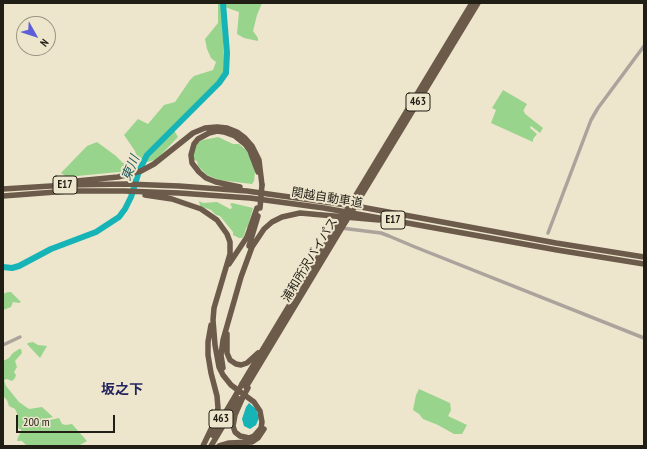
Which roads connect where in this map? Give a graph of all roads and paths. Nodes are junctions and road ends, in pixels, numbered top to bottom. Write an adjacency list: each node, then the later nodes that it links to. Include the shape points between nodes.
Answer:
1 (472, 3): 10 (highway, 浦和所沢バイパス / 463)
2 (478, 3): 10 (highway, 浦和所沢バイパス / 463)
3 (644, 46): 14 (street, via 591,120)
4 (260, 185): 5 (highway, via 259,160 252,146 241,135 222,127 205,128 194,133 160,160 128,175); 9 (highway, via 252,155 239,138 224,132 213,132 201,136 194,144 191,152 192,163 199,172 211,180); 11 (highway)
5 (30, 187): 6 (highway, 関越自動車道 / E17); 9 (highway, 関越自動車道 / E17, via 142,184 215,188)
6 (3, 189)
7 (139, 193): 8 (highway, E17, via 69,191); 12 (highway, 関越自動車道 / E17, via 214,195 286,202); 17 (highway, via 185,202 217,220 230,242 229,258)
8 (3, 196)
9 (311, 199): 15 (highway, 関越自動車道 / E17)
10 (355, 201): 13 (highway, 浦和所沢バイパス / 463, bridge)
11 (259, 208): 17 (highway, via 247,237); 18 (highway)
12 (425, 225): 16 (highway, 関越自動車道 / E17); 18 (highway, via 300,213 288,215 272,222 261,233 252,247)
13 (339, 228): 21 (highway, 浦和所沢バイパス / 463); 23 (street, via 381,233); 25 (highway, 浦和所沢バイパス / 463)
14 (548, 233)
15 (644, 257)
16 (644, 264)
17 (223, 277): 19 (highway)
18 (241, 277): 20 (highway)
19 (214, 308): 26 (highway, via 214,345 221,372 228,382 256,405 262,415 259,431 249,438 240,436 233,426); 27 (highway, via 208,355 218,408)
20 (228, 326): 21 (highway, via 227,354 230,360 238,364 250,361); 29 (highway, via 221,350 223,368 233,381 259,402 266,422 262,433 255,440)
21 (274, 331): 25 (highway, 浦和所沢バイパス / 463)
22 (20, 338): 24 (street)
23 (644, 338)
24 (3, 345)
25 (245, 387): 26 (highway, 浦和所沢バイパス / 463, bridge)
26 (240, 395): 27 (highway, 浦和所沢バイパス / 463); 28 (highway, 浦和所沢バイパス / 463)
27 (204, 446)
28 (210, 446)
29 (219, 446)

